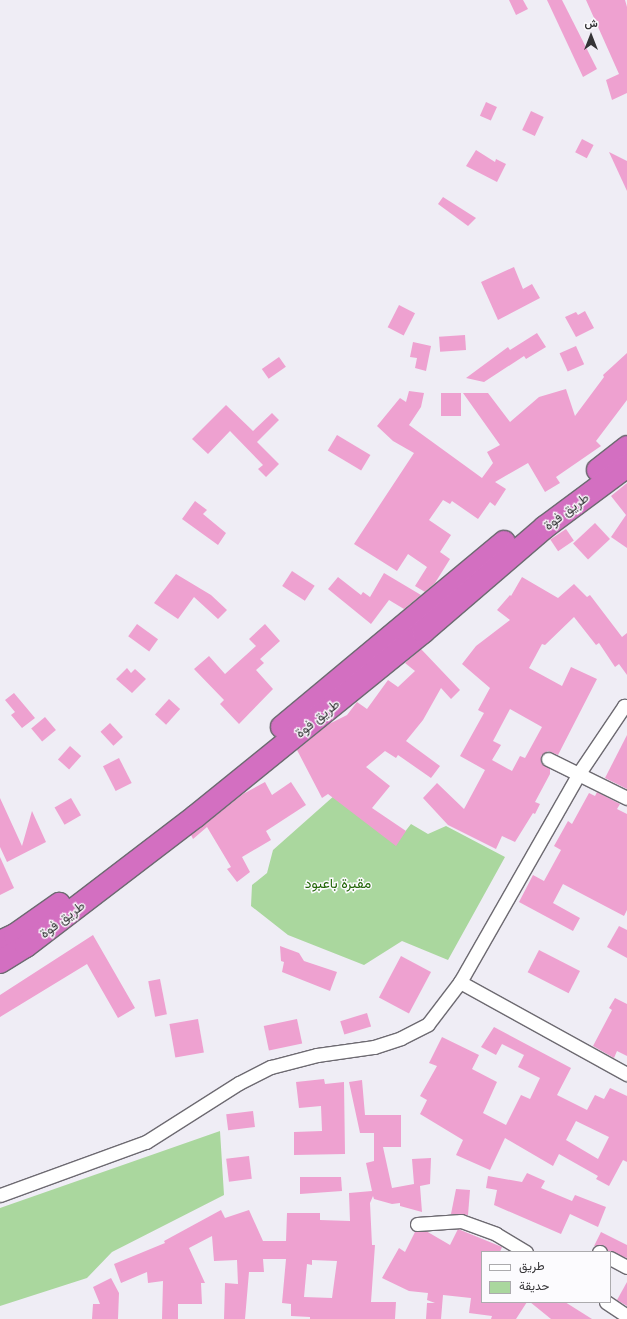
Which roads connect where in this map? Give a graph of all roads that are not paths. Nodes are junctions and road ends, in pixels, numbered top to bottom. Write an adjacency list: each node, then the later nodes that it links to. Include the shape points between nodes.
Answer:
1 (627, 447): 7 (highway, طريق فوة, via 537,515 182,811 104,871 15,935)
2 (627, 466): 8 (highway, طريق فوة, via 545,527 423,632 196,816 26,946)
3 (627, 707): 5 (street, via 624,706)
4 (548, 758): 5 (street)
5 (579, 772): 6 (street); 9 (street)
6 (627, 798)
7 (0, 942)
8 (0, 962)
9 (460, 982): 10 (street); 11 (street, via 428,1024 401,1038 374,1047 317,1055 271,1067 239,1083 146,1142)
10 (627, 1074)
11 (0, 1195)
12 (417, 1224): 13 (street, via 461,1221 496,1234)
13 (524, 1251)
14 (611, 1259): 15 (street)
15 (627, 1267)
16 (608, 1303): 17 (street)
17 (627, 1316)

